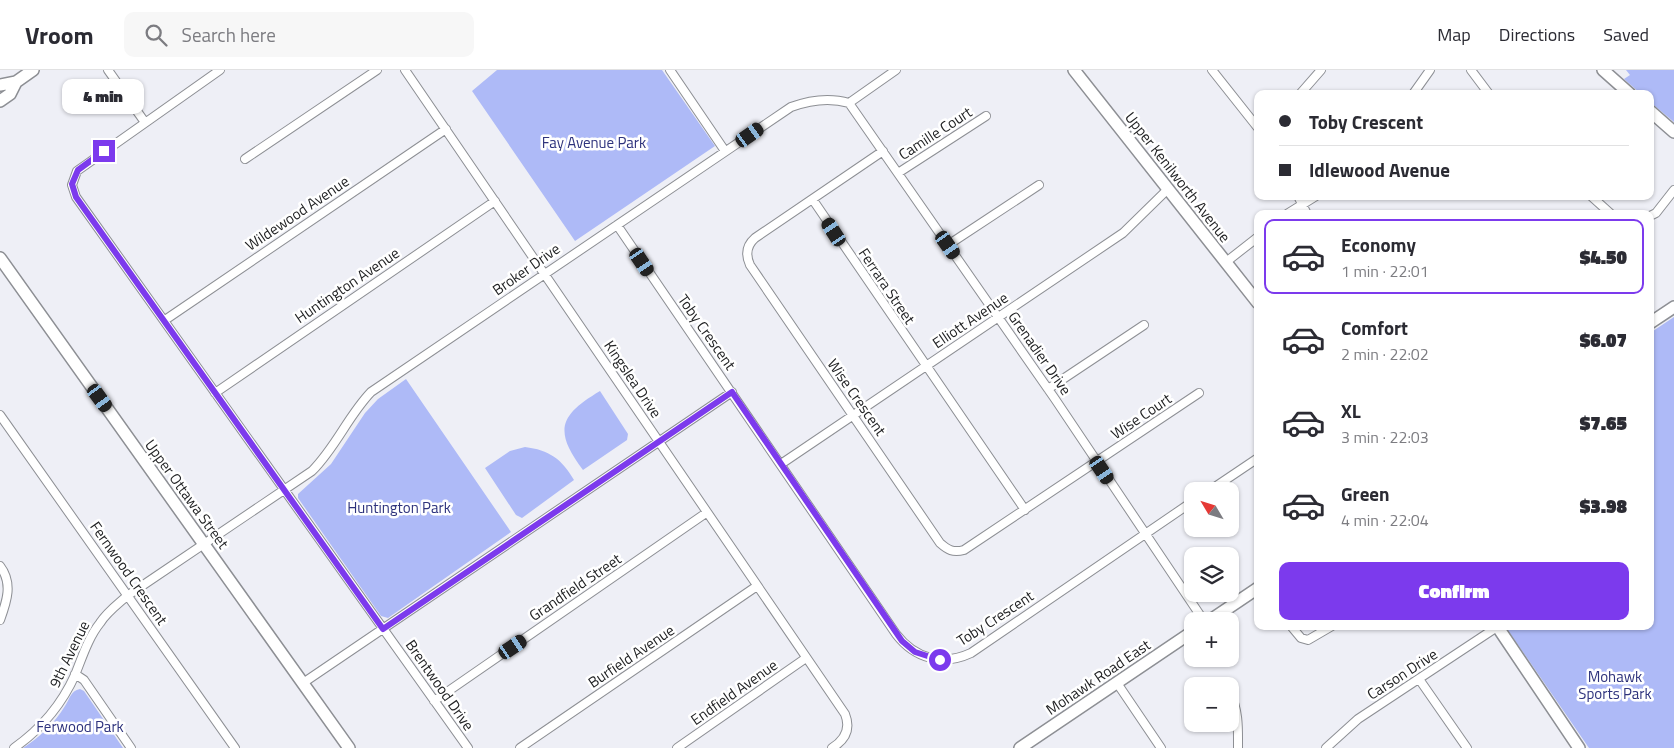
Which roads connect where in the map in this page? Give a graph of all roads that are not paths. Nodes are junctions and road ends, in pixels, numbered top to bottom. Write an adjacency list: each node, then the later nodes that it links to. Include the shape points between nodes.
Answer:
1 (33, 70): 14 (main road)
2 (108, 70): 24 (street)
3 (220, 70): 24 (street)
4 (377, 70): 30 (street)
5 (405, 70): 26 (street, Kingslea Drive)
6 (670, 70): 28 (street)
7 (896, 70): 21 (street)
8 (1074, 70): 33 (main road, Upper Kenilworth Avenue)
9 (1212, 70): 25 (street)
10 (1322, 70): 16 (street)
11 (1430, 70): 17 (street)
12 (1471, 70): 18 (street)
13 (1603, 70): 19 (main road)
14 (16, 82): 15 (main road); 20 (main road, via 10,94)
15 (0, 85)
16 (1304, 90)
17 (1416, 90)
18 (1486, 90)
19 (1626, 90)
20 (0, 101)
21 (849, 103): 28 (street, Broker Drive, via 808,101 791,107); 29 (street, Grenadier Drive)
22 (1654, 114): 27 (main road)
23 (986, 116): 31 (street, Camille Court)
24 (144, 121): 51 (street, Brentwood Drive, via 78,170 72,184 76,197)
25 (1254, 123)
26 (446, 129): 38 (street, Kingslea Drive); 51 (street, Wildewood Avenue)
27 (1674, 132)
28 (725, 151): 42 (street, Broker Drive)
29 (883, 151): 31 (street, Grenadier Drive); 35 (street, Wise Crescent)
30 (245, 159)
31 (898, 173): 44 (street, Grenadier Drive)
32 (1039, 184): 44 (street)
33 (1168, 189): 46 (main road, Upper Kenilworth Avenue); 50 (street, Elliott Avenue, via 1123,233)
34 (1674, 190): 41 (street)
35 (813, 200): 54 (street, Ferrara Street); 60 (street, Wise Crescent, via 755,238 749,244 747,255)
36 (1300, 200): 39 (street)
37 (1596, 200): 40 (street)
38 (495, 201): 47 (street, Kingslea Drive); 57 (street, Huntington Avenue)
39 (1291, 210)
40 (1607, 210)
41 (1654, 214)
42 (617, 225): 47 (street, Broker Drive); 56 (street, Toby Crescent)
43 (1254, 240): 46 (street)
44 (948, 245): 50 (street, Grenadier Drive)
45 (0, 258): 71 (main road, Upper Ottawa Street)
46 (1226, 262): 48 (main road, Upper Kenilworth Avenue)
47 (544, 274): 61 (street, Kingslea Drive); 66 (street, Broker Drive, via 371,392 320,463)
48 (1254, 299)
49 (1674, 307): 52 (main road)
50 (998, 318): 54 (street, Elliott Avenue); 55 (street, Grenadier Drive)
51 (165, 320): 57 (street, Brentwood Drive)
52 (1654, 320)
53 (1144, 325): 55 (street)
54 (926, 366): 60 (street, Elliott Avenue); 68 (street, Ferrara Street)
55 (1048, 389): 63 (street, Grenadier Drive)
56 (732, 392): 61 (street); 64 (street, Toby Crescent)
57 (215, 393): 66 (street, Brentwood Drive)
58 (1199, 393): 63 (street, Wise Court)
59 (0, 415): 75 (street, Fernwood Crescent)
60 (852, 415): 64 (street, Elliott Avenue); 68 (street, Wise Crescent, via 948,550 964,550)
61 (658, 442): 69 (street, Kingslea Drive); 79 (street)
62 (1254, 461): 65 (street)
63 (1097, 462): 68 (street, Wise Crescent); 70 (street, Grenadier Drive)
64 (781, 464): 70 (street, Toby Crescent, via 902,641 915,652 936,659 958,658 971,653)
65 (1222, 482)
66 (284, 490): 71 (street, Broker Drive); 79 (street, Brentwood Drive)
67 (1184, 508): 70 (street, Toby Crescent)
68 (1025, 510)
69 (706, 514): 73 (street, Kingslea Drive); 90 (street, Grandfield Street)
70 (1146, 534): 76 (street, Grenadier Drive)
71 (204, 545): 75 (street, 9th Avenue); 89 (main road, Upper Ottawa Street)
72 (0, 566): 78 (street, via 8,585 7,602)
73 (757, 586): 85 (street, Kingslea Drive); 97 (street, Burfield Avenue)
74 (1254, 591): 77 (main road)
75 (127, 596): 86 (street, 9th Avenue, via 99,624); 94 (street, Fernwood Crescent)
76 (1198, 612)
77 (1222, 612)
78 (0, 620)
79 (383, 629): 89 (street); 90 (street, Brentwood Drive)
80 (1294, 630): 81 (street, via 1301,638 1308,640)
81 (1325, 630)
82 (1492, 630): 87 (street, Carson Drive)
83 (1499, 630): 105 (main road)
84 (1184, 637): 88 (main road, Mohawk Road East)
85 (806, 658): 98 (street, Endfield Avenue); 99 (street, Kingslea Drive, via 845,714 847,731 843,740)
86 (75, 674): 92 (street, 9th Avenue, via 55,711 39,730); 93 (street, via 84,680)
87 (1418, 679): 103 (street, Carson Drive, via 1358,718); 104 (street)
88 (1117, 682): 100 (main road, Mohawk Road East); 101 (street)
89 (303, 683): 95 (main road, Upper Ottawa Street)
90 (434, 700): 96 (street, Brentwood Drive)
91 (1238, 732): 102 (street)
92 (14, 748)
93 (131, 748)
94 (235, 748)
95 (349, 748)
96 (468, 748)
97 (520, 748)
98 (677, 748)
99 (832, 748)
100 (1020, 748)
101 (1161, 748)
102 (1238, 748)
103 (1326, 748)
104 (1467, 748)
105 (1579, 748)

